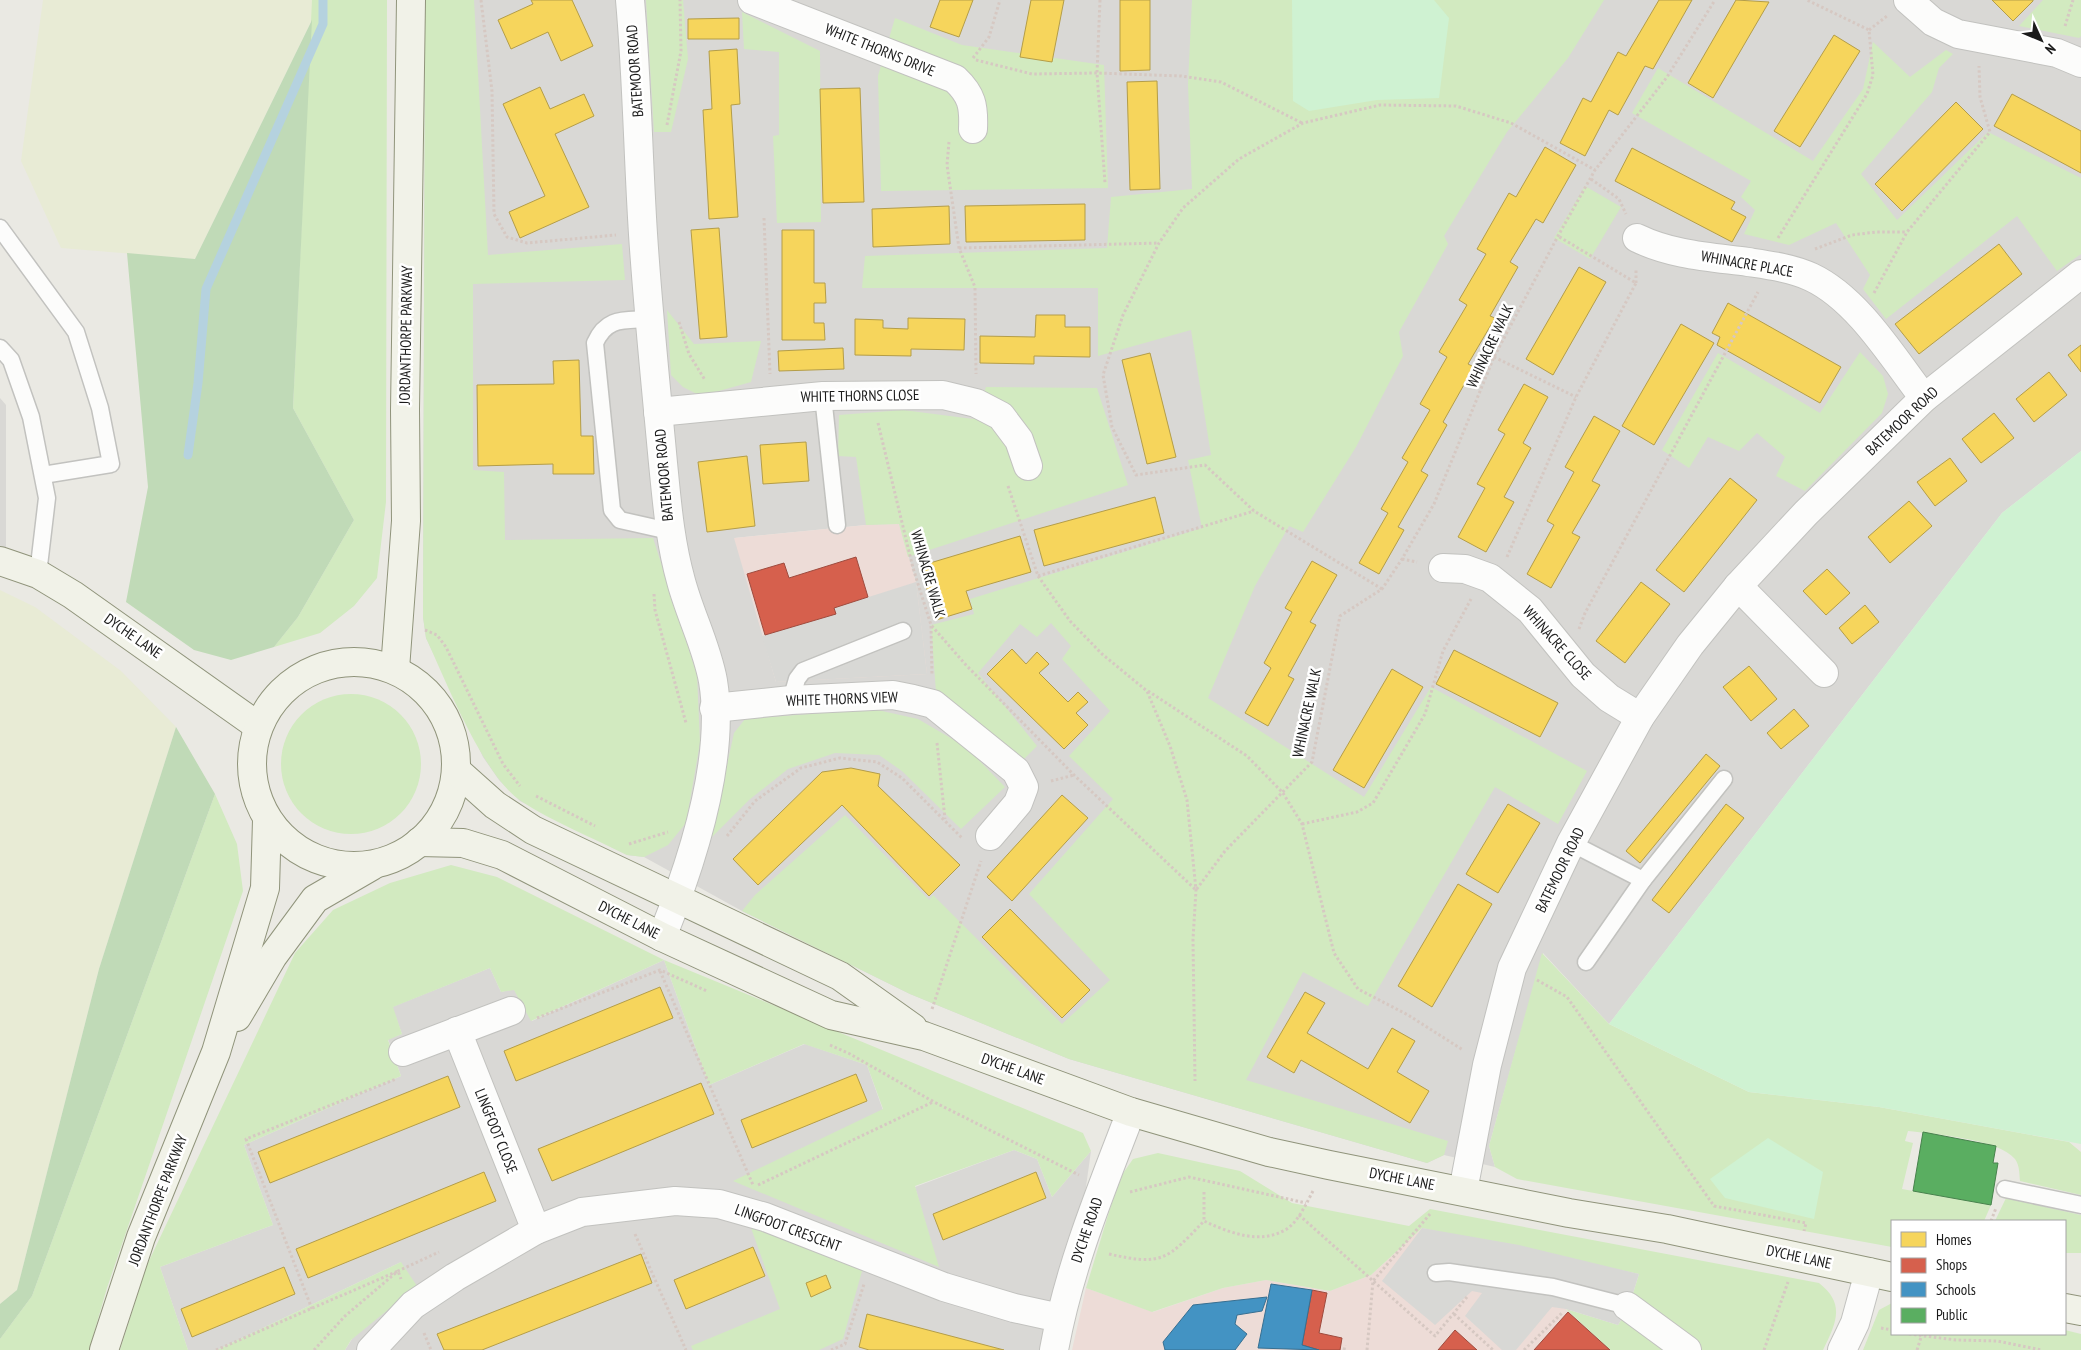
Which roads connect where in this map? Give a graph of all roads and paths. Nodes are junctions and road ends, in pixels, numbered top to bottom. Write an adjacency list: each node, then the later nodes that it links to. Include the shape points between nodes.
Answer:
1 (411, 0): 55 (main road, JORDANTHORPE PARKWAY, via 404,410 406,521)
2 (482, 0): 22 (path, via 492,91 494,214 508,238 527,243)
3 (630, 0): 22 (street, BATEMOOR ROAD)
4 (680, 0): 15 (path, via 681,51)
5 (752, 0): 16 (street, WHITE THORNS DRIVE, via 955,79 968,91 974,112)
6 (1000, 0): 13 (path, via 989,37 972,59 1032,74)
7 (1100, 0): 13 (path)
8 (1715, 0): 17 (path, WHINACRE WALK, via 1667,77)
9 (1808, 0): 27 (path, via 1869,30 1873,75 1867,94 1774,245)
10 (1908, 0): 11 (street, via 1933,22 1958,34)
11 (1984, 39): 12 (street, via 2057,53); 21 (path, via 1978,66 1980,96 1990,132)
12 (2081, 63)
13 (1097, 72): 14 (path, via 1181,76 1221,82); 18 (path)
14 (1303, 123): 17 (path, via 1380,105 1456,106 1511,123); 25 (path, via 1239,158 1183,208)
15 (667, 128)
16 (962, 133): 26 (path, via 947,165)
17 (1595, 170): 23 (path, WHINACRE WALK)
18 (1105, 183)
19 (764, 218): 38 (path)
20 (0, 228): 43 (lane, via 76,332 100,408 111,464)
21 (1907, 232): 27 (path, via 1852,235); 29 (path)
22 (643, 233): 30 (street, BATEMOOR ROAD)
23 (1558, 236): 33 (path, WHINACRE WALK); 36 (path, via 1636,283)
24 (1637, 238): 27 (street, WHINACRE PLACE, via 1655,247 1707,258)
25 (1159, 243): 26 (path); 44 (path, via 1123,315 1103,375 1112,427 1136,475 1205,465)
26 (959, 248): 39 (path, via 975,287)
27 (1772, 266): 29 (street, WHINACRE PLACE, via 1810,276 1839,294); 57 (path, via 1585,613)
28 (2081, 274): 37 (street, BATEMOOR ROAD)
29 (1861, 318): 37 (street, WHINACRE PLACE)
30 (650, 319): 41 (street, BATEMOOR ROAD); 46 (lane, via 611,322 601,330 595,342 612,510 620,520)
31 (678, 320): 40 (path, via 689,354)
32 (0, 348): 43 (lane, via 11,360 31,417)
33 (1494, 357): 36 (path); 53 (path, WHINACRE WALK, via 1434,504)
34 (823, 396): 35 (street, WHITE THORNS CLOSE); 38 (street, WHITE THORNS CLOSE); 45 (lane)
35 (871, 396): 39 (street, WHITE THORNS CLOSE, via 943,395); 81 (path, WHINACRE WALK, via 913,568 931,626 1074,775)
36 (1576, 397): 51 (path, via 1503,566)
37 (1924, 398): 52 (street, BATEMOOR ROAD, via 1806,513)
38 (771, 400): 40 (street, WHITE THORNS CLOSE)
39 (976, 403): 42 (street, WHITE THORNS CLOSE, via 1001,416 1019,440)
40 (720, 404): 41 (street, WHITE THORNS CLOSE)
41 (658, 412): 46 (street, BATEMOOR ROAD)
42 (1028, 466): 50 (path, via 1003,470)
43 (43, 475): 49 (lane, via 47,498)
44 (1254, 511): 50 (path); 53 (path)
45 (837, 525)
46 (669, 531): 62 (street, BATEMOOR ROAD, via 713,682)
47 (0, 561): 49 (main road, DYCHE LANE)
48 (1443, 568): 51 (street, WHINACRE CLOSE, via 1465,569)
49 (38, 574): 64 (main road, DYCHE LANE, via 139,640)
50 (1038, 576): 60 (path, via 1070,621 1102,654)
51 (1490, 578): 57 (street, WHINACRE CLOSE, via 1530,610); 72 (path, via 1470,599 1443,651 1425,714 1373,803 1357,812)
52 (1738, 586): 59 (street); 63 (street, BATEMOOR ROAD, via 1690,645)
53 (1382, 590): 69 (path, WHINACRE WALK, via 1340,616 1312,762)
54 (654, 591): 65 (path, via 655,610)
55 (398, 620): 58 (main road, JORDANTHORPE PARKWAY); 68 (path, via 437,635 446,647 503,764)
56 (903, 631): 61 (lane, via 803,671 797,678)
57 (1569, 660): 63 (street, WHINACRE CLOSE, via 1609,698)
58 (395, 670): 64 (main road, via 351,661 316,668 277,695); 66 (main road, via 425,689 446,718 453,735)
59 (1824, 673)
60 (1147, 691): 69 (path, via 1247,756); 81 (path, via 1170,746 1187,800)
61 (791, 700): 62 (street, WHITE THORNS VIEW); 78 (street, WHITE THORNS VIEW, via 893,695 933,704 1016,771 1024,787 1018,803)
62 (714, 708): 76 (street, BATEMOOR ROAD, via 714,746 707,799)
63 (1640, 717): 77 (street, BATEMOOR ROAD)
64 (258, 726): 71 (main road, via 251,769 253,787)
65 (687, 727)
66 (457, 771): 75 (main road, via 450,802 433,830); 82 (main road, DYCHE LANE, via 495,806 533,830)
67 (1724, 779): 80 (lane)
68 (523, 789)
69 (1283, 793): 72 (path); 81 (path, WHINACRE WALK, via 1225,851)
70 (531, 794): 73 (path)
71 (267, 820): 79 (main road, via 291,846 300,850 337,866); 92 (main road, JORDANTHORPE PARKWAY, via 265,888)
72 (1302, 824): 94 (path, via 1334,954 1358,989)
73 (598, 828)
74 (623, 840): 76 (path, via 632,845 671,832)
75 (419, 842): 79 (main road, via 406,853); 83 (main road, DYCHE LANE, via 464,844 502,855)
76 (694, 843): 78 (path, via 725,839 755,801 801,768 840,758 877,762 902,778); 82 (street, BATEMOOR ROAD)
77 (1571, 843): 80 (lane); 85 (street, BATEMOOR ROAD)
78 (978, 844): 90 (path)
79 (373, 866): 92 (main road, JORDANTHORPE PARKWAY, via 315,899 273,956)
80 (1643, 880): 84 (lane)
81 (1196, 890): 95 (path, via 1193,940)
82 (677, 900): 83 (street, BATEMOOR ROAD); 90 (main road, DYCHE LANE, via 840,976)
83 (662, 937): 90 (main road, DYCHE LANE, via 831,1015)
84 (1586, 962)
85 (1512, 968): 94 (street, BATEMOOR ROAD); 114 (path, via 1568,997 1714,1206 1806,1223)
86 (660, 970): 87 (path); 88 (path, via 522,1024); 100 (path)
87 (714, 994)
88 (511, 1010): 89 (street)
89 (457, 1031): 93 (street); 112 (street, LINGFOOT CLOSE)
90 (924, 1036): 97 (main road, DYCHE LANE)
91 (822, 1042): 96 (path, via 850,1054)
92 (216, 1052): 130 (main road, JORDANTHORPE PARKWAY, via 141,1237)
93 (404, 1052): 123 (path, via 413,1072 246,1139)
94 (1487, 1065): 102 (street, BATEMOOR ROAD)
95 (1195, 1081)
96 (934, 1102): 99 (path); 100 (path)
97 (1130, 1112): 98 (main road, DYCHE LANE, via 1269,1152); 99 (street, DYCHE ROAD)
98 (1329, 1165): 102 (main road, DYCHE LANE); 106 (path)
99 (1103, 1186): 103 (path); 127 (street, DYCHE ROAD, via 1082,1240)
100 (754, 1187): 107 (path)
101 (2005, 1189): 108 (lane)
102 (1457, 1190): 114 (main road, DYCHE LANE); 118 (path)
103 (1132, 1192): 105 (path); 106 (path, via 1188,1177)
104 (1204, 1192): 111 (path)
105 (1128, 1201)
106 (1306, 1203): 110 (path)
107 (719, 1204): 109 (street, LINGFOOT CRESCENT, via 675,1201); 115 (street, LINGFOOT CRESCENT, via 765,1217)
108 (2081, 1205)
109 (623, 1206): 112 (street, LINGFOOT CRESCENT, via 582,1212); 134 (path)
110 (1299, 1215): 111 (path, via 1286,1230 1263,1236 1235,1236); 118 (path)
111 (1204, 1221): 113 (path, via 1166,1257 1140,1261 1108,1254)
112 (536, 1230): 120 (street, LINGFOOT CRESCENT)
113 (1112, 1245)
114 (1798, 1256): 117 (main road, DYCHE LANE); 142 (path)
115 (871, 1259): 127 (street, LINGFOOT CRESCENT, via 944,1287); 135 (path, via 845,1344)
116 (1436, 1273): 121 (lane, via 1449,1272 1553,1287)
117 (1881, 1274): 143 (street)
118 (1373, 1281): 126 (path, via 1435,1336); 138 (path)
119 (1472, 1290): 126 (path)
120 (413, 1305): 123 (path, via 398,1271); 132 (street, LINGFOOT CRESCENT); 133 (path)
121 (1628, 1306): 141 (street)
122 (2066, 1308): 125 (main road)
123 (312, 1309): 131 (path)
124 (1566, 1309): 140 (path)
125 (2081, 1311)
126 (1454, 1314): 139 (path)
127 (1060, 1318): 136 (street, DYCHE ROAD)
128 (1922, 1335): 144 (path); 145 (path, via 1997,1341)
129 (1346, 1345): 137 (path)
130 (104, 1350)
131 (216, 1350)
132 (371, 1350)
133 (431, 1350)
134 (686, 1350)
135 (832, 1350)
136 (1054, 1350)
137 (1344, 1350)
138 (1367, 1350)
139 (1493, 1350)
140 (1524, 1350)
141 (1687, 1350)
142 (1764, 1350)
143 (1842, 1350)
144 (1917, 1350)
145 (2041, 1350)

